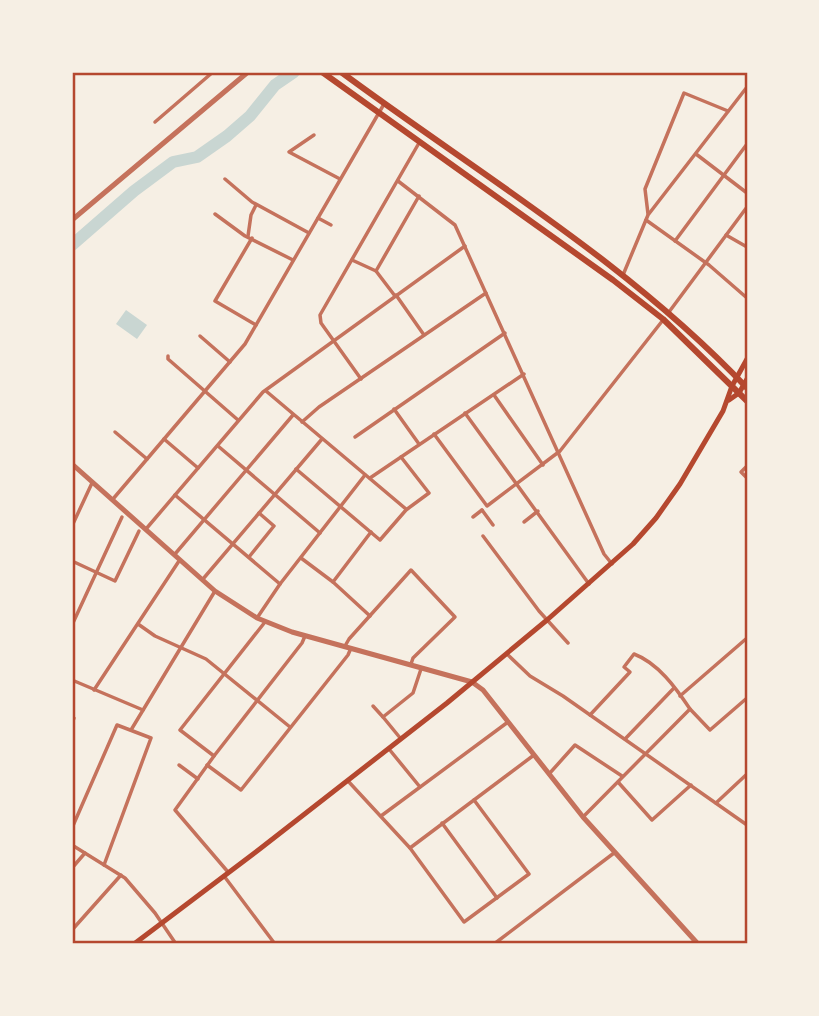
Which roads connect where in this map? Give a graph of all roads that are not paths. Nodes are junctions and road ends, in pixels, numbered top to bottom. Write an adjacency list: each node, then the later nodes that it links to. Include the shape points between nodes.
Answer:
1 (212, 72): 9 (street)
2 (248, 72): 25 (street)
3 (322, 72): 8 (main road)
4 (341, 72): 6 (main road)
5 (746, 89): 7 (street)
6 (385, 104): 8 (street); 37 (main road)
7 (728, 111): 13 (street); 23 (street, via 684,93 645,189)
8 (379, 112): 11 (main road); 16 (street)
9 (155, 122)
10 (314, 135): 16 (street, via 289,152)
11 (420, 141): 17 (street); 42 (main road)
12 (747, 144): 14 (street)
13 (695, 154): 14 (street); 23 (street)
14 (724, 176): 18 (street); 30 (street)
15 (225, 179): 20 (street)
16 (340, 179): 24 (street)
17 (398, 181): 19 (street); 34 (street)
18 (747, 192)
19 (419, 196): 31 (street, via 455,225); 36 (street)
20 (257, 205): 27 (street); 29 (street, via 251,215)
21 (747, 206): 28 (street)
22 (215, 214): 29 (street)
23 (647, 217): 30 (street); 37 (street)
24 (317, 218): 26 (street); 27 (street)
25 (72, 220)
26 (331, 225)
27 (309, 233): 33 (street)
28 (726, 235): 32 (street); 35 (street)
29 (250, 237): 33 (street); 43 (street, via 215,301)
30 (675, 241): 35 (street)
31 (465, 246): 38 (street); 39 (street)
32 (747, 247)
33 (293, 260): 43 (street)
34 (352, 260): 36 (street); 47 (street, via 320,318)
35 (705, 263): 40 (street); 41 (street)
36 (376, 271): 39 (street)
37 (623, 275): 41 (main road)
38 (486, 293): 44 (street); 45 (street)
39 (396, 296): 45 (street); 47 (street)
40 (747, 298)
41 (669, 313): 52 (main road)
42 (663, 320): 55 (main road); 74 (street)
43 (256, 325): 50 (street)
44 (505, 333): 51 (street); 62 (street)
45 (424, 335): 53 (street)
46 (200, 336): 50 (street)
47 (334, 341): 53 (street); 57 (street)
48 (167, 356): 56 (street)
49 (747, 359): 52 (main road)
50 (230, 362): 56 (street)
51 (524, 374): 59 (street); 74 (street)
52 (737, 377): 54 (main road); 55 (main road)
53 (361, 379): 66 (street)
54 (746, 384): 58 (main road)
55 (732, 386): 58 (main road); 60 (main road)
56 (205, 391): 65 (street); 70 (street)
57 (266, 391): 64 (street); 65 (street)
58 (739, 393): 60 (main road); 61 (main road)
59 (494, 394): 63 (street); 78 (street)
60 (729, 400): 115 (main road, via 670,499)
61 (747, 401)
62 (394, 409): 69 (street); 72 (street)
63 (465, 413): 68 (street); 86 (street)
64 (293, 415): 66 (street); 82 (street)
65 (239, 420): 73 (street)
66 (302, 422): 71 (street)
67 (115, 432): 76 (street)
68 (434, 434): 72 (street); 90 (street)
69 (355, 437)
70 (164, 439): 76 (street); 80 (street)
71 (322, 439): 81 (street); 83 (street)
72 (419, 444): 75 (street)
73 (217, 446): 80 (street); 82 (street)
74 (559, 451): 78 (street); 115 (street)
75 (401, 457): 83 (street); 93 (street, via 429,493)
76 (147, 459): 89 (street)
77 (72, 464): 85 (street)
78 (543, 465): 86 (street)
79 (747, 467): 84 (street, via 741,472)
80 (198, 468): 87 (street)
81 (296, 469): 88 (street); 91 (street)
82 (247, 470): 88 (street); 100 (street)
83 (367, 476): 91 (street); 93 (street)
84 (747, 478)
85 (93, 482): 89 (street); 95 (street)
86 (517, 484): 90 (street); 96 (street)
87 (175, 495): 100 (street); 104 (street)
88 (275, 495): 97 (street); 107 (street)
89 (113, 499): 104 (street)
90 (487, 506): 94 (street)
91 (341, 507): 106 (street); 107 (street)
92 (72, 508): 95 (street)
93 (406, 510): 106 (street, via 380,540)
94 (482, 510): 99 (street); 102 (street)
95 (79, 511): 103 (street)
96 (538, 511): 101 (street); 120 (street)
97 (259, 513): 109 (street); 111 (street, via 274,526)
98 (122, 517): 116 (street)
99 (473, 517)
100 (204, 519): 109 (street); 110 (street)
101 (524, 522)
102 (493, 525)
103 (72, 526)
104 (146, 529): 110 (street)
105 (139, 531): 116 (street, via 115,581)
106 (371, 532): 118 (street)
107 (320, 533): 112 (street)
108 (483, 536): 124 (street)
109 (233, 543): 111 (street); 117 (street)
110 (175, 554): 113 (street)
111 (248, 557): 119 (street)
112 (300, 558): 118 (street); 119 (street)
113 (180, 559): 117 (street); 126 (street)
114 (72, 561): 116 (street)
115 (612, 564): 120 (main road)
116 (96, 573): 127 (street)
117 (203, 579): 121 (street)
118 (332, 582): 122 (street)
119 (280, 584): 123 (street)
120 (589, 584): 124 (main road)
121 (215, 591): 123 (street); 132 (street)
122 (370, 616): 131 (street, via 349,639); 134 (street, via 411,570 455,617)
123 (257, 618): 125 (street)
124 (547, 620): 130 (street); 133 (main road)
125 (265, 622): 128 (street); 136 (street)
126 (138, 624): 132 (street); 140 (street)
127 (72, 625)
128 (305, 636): 131 (street); 143 (street)
129 (747, 638): 141 (street)
130 (568, 643)
131 (348, 647): 134 (street); 152 (street, via 348,655)
132 (181, 648): 136 (street, via 206,659); 146 (street)
133 (507, 654): 138 (main road); 147 (street, via 530,676)
134 (411, 664): 135 (street)
135 (422, 668): 138 (street); 149 (street, via 413,693)
136 (224, 675): 143 (street); 159 (street, via 180,730)
137 (72, 680): 140 (street)
138 (472, 682): 150 (street); 154 (main road)
139 (674, 688): 141 (street); 147 (street, via 647,659 634,653 624,667 630,671); 155 (street)
140 (94, 690): 146 (street)
141 (680, 696): 145 (street)
142 (747, 698): 145 (street, via 710,730)
143 (257, 701): 152 (street); 159 (street)
144 (373, 706): 149 (street)
145 (690, 709): 157 (street)
146 (143, 710): 153 (street)
147 (590, 715): 155 (street)
148 (72, 717): 151 (street)
149 (383, 717): 154 (street)
150 (508, 722): 158 (street); 169 (street)
151 (72, 723)
152 (290, 727): 161 (street, via 241,790)
153 (131, 730): 176 (street, via 117,724); 181 (street, via 151,738)
154 (401, 739): 156 (main road)
155 (625, 739): 157 (street)
156 (389, 749): 166 (main road); 169 (street)
157 (646, 753): 164 (street); 168 (street)
158 (534, 755): 162 (street); 170 (street)
159 (214, 756): 161 (street)
160 (179, 765): 165 (street)
161 (207, 765): 165 (street)
162 (549, 774): 164 (street, via 575,744); 173 (street)
163 (747, 774): 171 (street)
164 (622, 776): 167 (street)
165 (198, 779): 184 (street, via 175,810)
166 (348, 781): 172 (street); 184 (main road)
167 (618, 782): 168 (street, via 652,820); 173 (street)
168 (691, 785): 171 (street)
169 (421, 787): 172 (street)
170 (474, 800): 174 (street); 185 (street, via 528,874)
171 (716, 803): 175 (street)
172 (381, 817): 178 (street)
173 (583, 817): 180 (street)
174 (442, 823): 178 (street); 185 (street)
175 (747, 825)
176 (72, 828)
177 (72, 845): 179 (street)
178 (410, 848): 185 (street, via 464,922)
179 (85, 853): 181 (street); 182 (street)
180 (614, 853): 191 (street); 192 (street)
181 (104, 865): 183 (street)
182 (72, 868)
183 (121, 875): 186 (street); 187 (street)
184 (227, 875): 186 (main road); 190 (street)
185 (497, 898)
186 (161, 923): 188 (main road); 189 (street)
187 (72, 930)
188 (134, 944)
189 (176, 944)
190 (275, 944)
191 (494, 944)
192 (698, 944)

